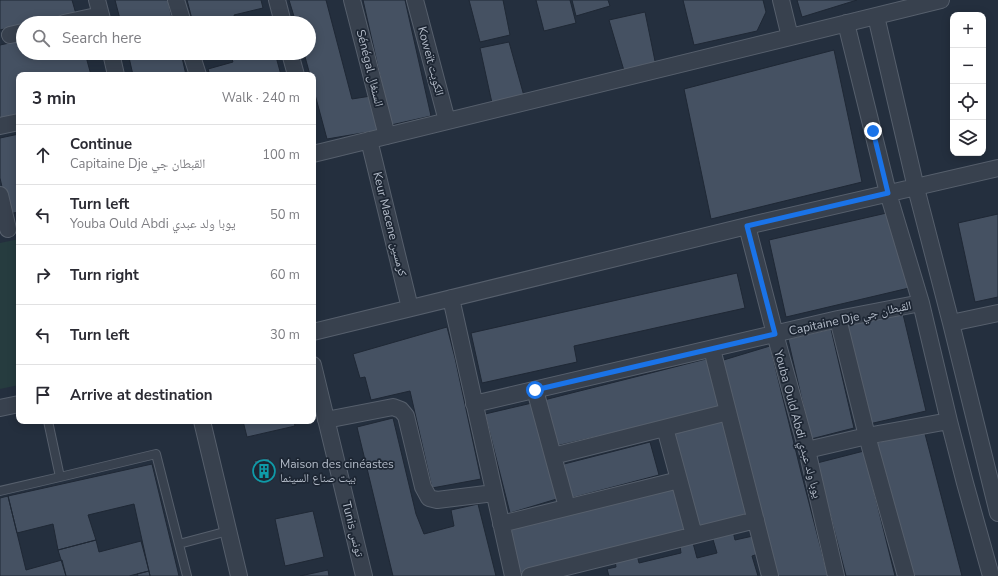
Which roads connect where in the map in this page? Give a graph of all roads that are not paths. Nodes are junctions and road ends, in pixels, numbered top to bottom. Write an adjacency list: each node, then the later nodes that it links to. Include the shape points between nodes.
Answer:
1 (176, 0): 9 (street)
2 (277, 0): 10 (street)
3 (352, 0): 23 (street, Sénégal السنغال)
4 (415, 0): 20 (street, Koweït الكويت)
5 (781, 0): 13 (street)
6 (941, 0): 11 (street)
7 (101, 13): 8 (street)
8 (90, 16)
9 (181, 16)
10 (281, 16)
11 (876, 16): 12 (street); 27 (street)
12 (846, 23): 13 (street); 28 (street)
13 (790, 37): 20 (street)
14 (113, 60): 17 (street)
15 (193, 60): 18 (street)
16 (292, 60): 19 (street)
17 (115, 72)
18 (197, 72)
19 (295, 72)
20 (447, 121): 23 (street)
21 (16, 123): 22 (street)
22 (0, 126)
23 (387, 136): 24 (street)
24 (369, 140): 25 (street); 34 (street, Keur Macene كرمسين)
25 (316, 151)
26 (998, 168): 27 (street)
27 (916, 188): 28 (street); 37 (street)
28 (888, 193): 30 (street); 33 (street)
29 (0, 195): 31 (street)
30 (747, 226): 32 (street); 39 (street, Youba Ould Abdi يوبا ولد عبدي)
31 (9, 229)
32 (452, 298): 34 (street); 43 (street)
33 (921, 303): 36 (street, Capitaine Dje القبطان جي); 48 (street)
34 (410, 308): 38 (street)
35 (998, 314): 37 (street)
36 (838, 319): 39 (street, Capitaine Dje القبطان جي); 52 (street)
37 (951, 323): 55 (street)
38 (316, 331)
39 (775, 334): 40 (street, Capitaine Dje القبطان جي); 53 (street, Youba Ould Abdi يوبا ولد عبدي)
40 (712, 349): 42 (street, Capitaine Dje القبطان جي); 46 (street)
41 (316, 378): 47 (street, Tunis تونس)
42 (535, 390): 43 (street, Capitaine Dje القبطان جي); 54 (street)
43 (474, 404): 60 (street)
44 (16, 405): 45 (street)
45 (0, 408)
46 (728, 412): 51 (street); 63 (street)
47 (326, 420): 60 (street, via 393,407 401,410 406,416 423,487 429,498 437,500); 70 (street, Tunis تونس)
48 (949, 420): 52 (street); 58 (street)
49 (49, 424): 56 (lane)
50 (203, 424): 65 (street)
51 (665, 428): 54 (street); 57 (street)
52 (867, 436): 53 (street); 75 (street)
53 (807, 450): 74 (street, Youba Ould Abdi يوبا ولد عبدي)
54 (553, 456): 61 (street)
55 (993, 476): 58 (street); 62 (street)
56 (60, 477): 59 (lane); 67 (lane, via 156,454)
57 (679, 480): 61 (street); 66 (street)
58 (965, 483): 76 (street)
59 (0, 491)
60 (494, 493): 64 (street)
61 (567, 508): 64 (street)
62 (998, 513)
63 (756, 520): 66 (street); 73 (street)
64 (501, 524): 71 (street)
65 (228, 531): 67 (lane); 69 (street)
66 (694, 535): 72 (street)
67 (179, 544): 68 (lane)
68 (187, 576)
69 (238, 576)
70 (364, 576)
71 (513, 576)
72 (530, 576)
73 (770, 576)
74 (836, 576)
75 (906, 576)
76 (992, 576)

